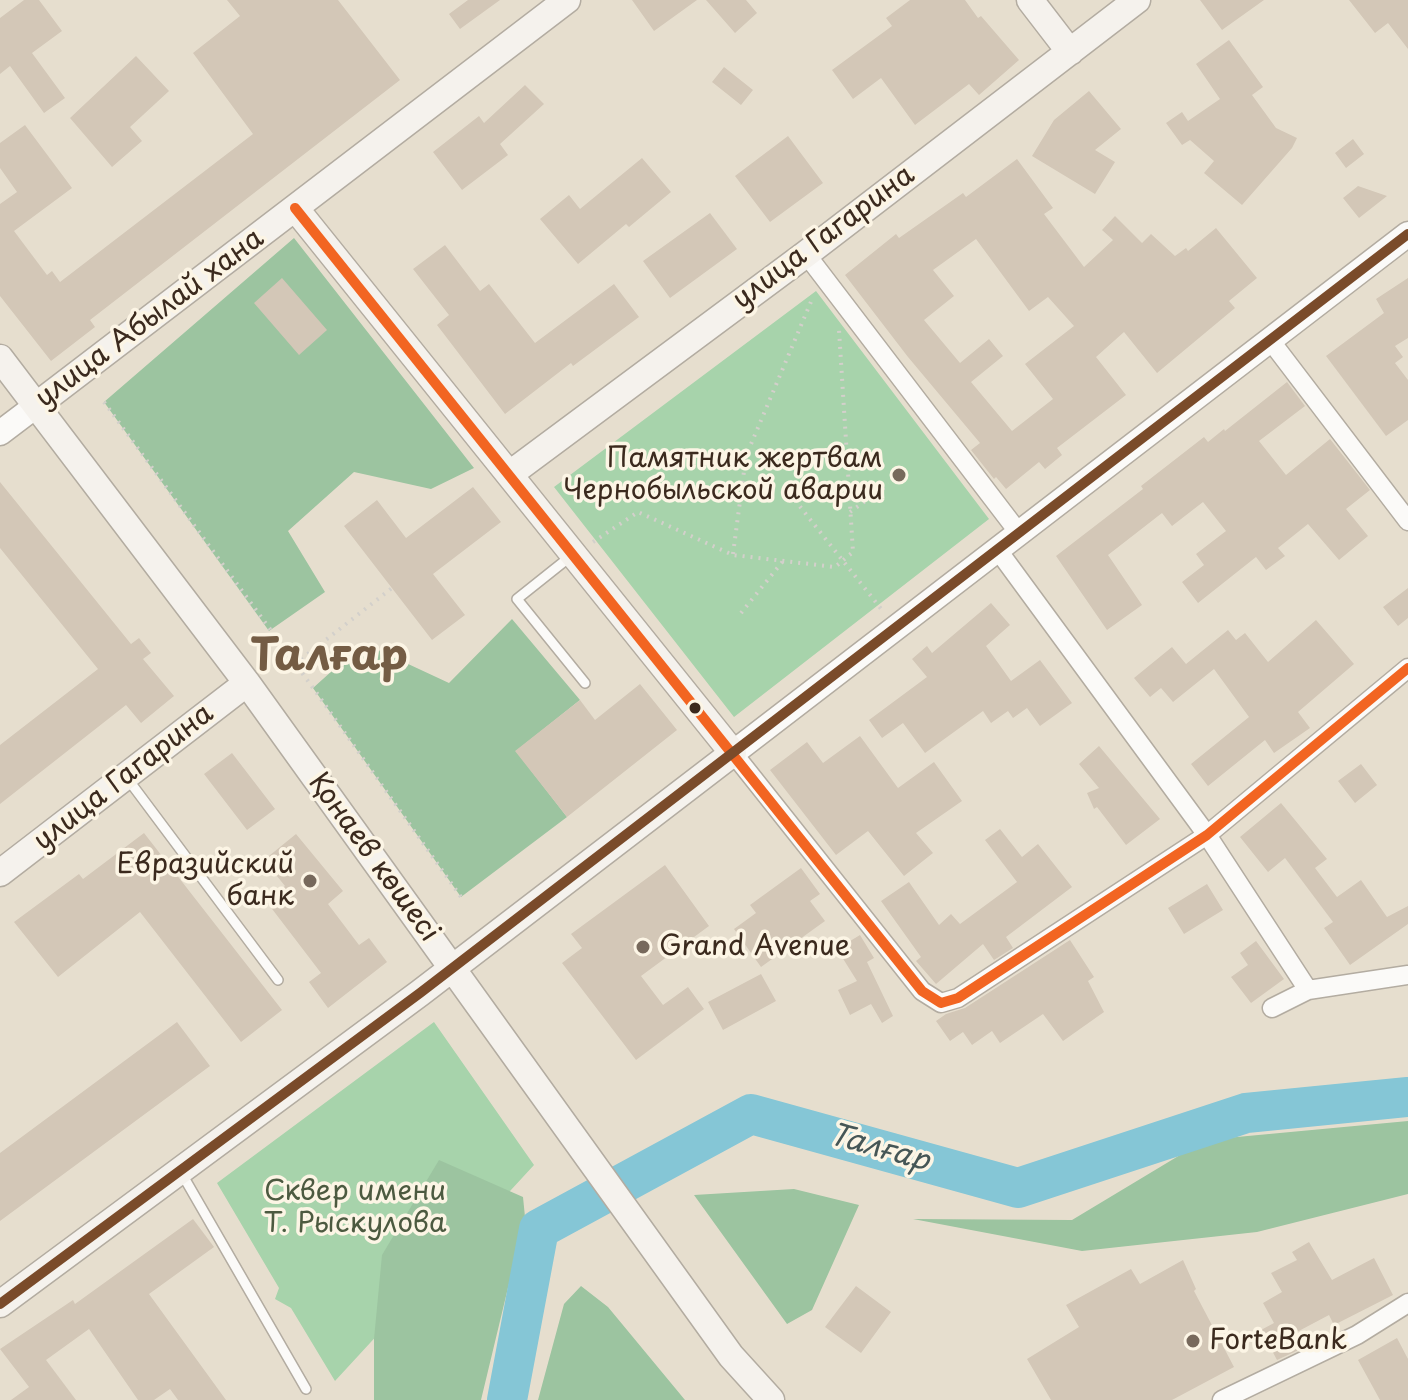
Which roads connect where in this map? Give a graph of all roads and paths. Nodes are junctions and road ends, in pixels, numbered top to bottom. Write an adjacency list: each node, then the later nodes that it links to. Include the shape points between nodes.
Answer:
1 (567, 0): 5 (main road, улица Абылай хана)
2 (1030, 0): 4 (main road)
3 (1137, 0): 4 (main road, улица Гагарина)
4 (1070, 52): 7 (main road, улица Гагарина)
5 (295, 208): 13 (main road, улица Абылай хана); 15 (main road)
6 (1405, 237): 10 (street)
7 (806, 254): 8 (street); 15 (main road, улица Гагарина)
8 (823, 277): 9 (street); 23 (path, via 746,456)
9 (836, 294): 18 (path); 20 (street)
10 (1270, 340): 19 (street); 20 (street)
11 (0, 358): 13 (main road, Қонаев көшесі)
12 (104, 402): 29 (path)
13 (37, 405): 14 (street, улица Абылай хана); 31 (main road, Қонаев көшесі)
14 (0, 433)
15 (510, 474): 22 (main road)
16 (889, 484): 18 (path)
17 (790, 494): 24 (path)
18 (850, 512): 24 (path, via 853,552)
19 (1408, 521)
20 (1019, 533): 21 (street)
21 (997, 549): 28 (street); 35 (street)
22 (574, 554): 23 (path, via 638,512); 32 (lane, via 517,599); 33 (main road)
23 (733, 555): 25 (path)
24 (843, 560): 25 (path, via 835,567); 28 (path)
25 (783, 561): 27 (path)
26 (392, 588): 29 (path)
27 (741, 613)
28 (896, 627): 33 (street)
29 (295, 664): 37 (path)
30 (1408, 668): 35 (street)
31 (247, 683): 34 (main road, улица Гагарина); 38 (main road, Қонаев көшесі)
32 (585, 683)
33 (733, 753): 35 (street, via 922,991 941,1003 958,998); 38 (main road)
34 (127, 778): 36 (main road, улица Гагарина); 40 (lane)
35 (1207, 835): 41 (street)
36 (0, 873)
37 (461, 897)
38 (452, 968): 43 (main road); 47 (main road, Қонаев көшесі, via 666,1268)
39 (1408, 975): 41 (street)
40 (278, 980)
41 (1308, 990): 42 (street)
42 (1272, 1008)
43 (180, 1171): 45 (main road); 46 (lane)
44 (1408, 1303): 48 (street, via 1357,1335)
45 (0, 1304)
46 (306, 1389)
47 (771, 1400)
48 (1222, 1400)

